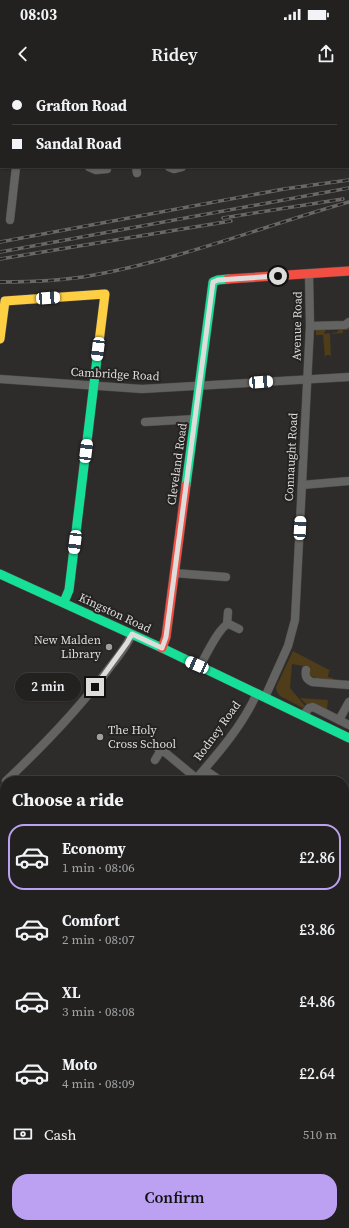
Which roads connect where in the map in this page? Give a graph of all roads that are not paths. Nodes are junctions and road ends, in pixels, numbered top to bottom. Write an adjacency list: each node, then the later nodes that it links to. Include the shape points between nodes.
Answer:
1 (16, 168): 4 (street)
2 (91, 168): 3 (street)
3 (107, 169)
4 (10, 220)
5 (349, 271): 6 (street)
6 (309, 274): 8 (street, Avenue Road); 14 (street, Cleveland Road, via 213,282)
7 (349, 322): 8 (street, via 345,325)
8 (310, 326): 12 (street, Avenue Road)
9 (0, 340): 13 (street, via 5,301 105,294)
10 (349, 377): 12 (street, Cambridge Road)
11 (0, 379): 13 (street, Cambridge Road)
12 (307, 379): 14 (street, Cambridge Road); 18 (street, Connaught Road)
13 (94, 386): 14 (street, Cambridge Road, via 142,389); 22 (street, via 69,590)
14 (200, 386): 15 (street, Cleveland Road)
15 (195, 419): 16 (street); 19 (street, Cleveland Road)
16 (145, 422)
17 (349, 482): 18 (street)
18 (302, 485): 31 (street, Connaught Road, via 294,630)
19 (174, 573): 21 (street); 27 (street, Cleveland Road, via 166,637)
20 (0, 574): 22 (street, Kingston Road)
21 (226, 577)
22 (64, 602): 26 (street, Kingston Road)
23 (228, 612): 24 (street)
24 (227, 624): 25 (street); 28 (street, via 216,637)
25 (239, 629)
26 (132, 634): 27 (street, Kingston Road); 39 (street, via 95,687)
27 (162, 648): 28 (street, Kingston Road)
28 (200, 666): 31 (street, Kingston Road)
29 (306, 670): 30 (street, via 305,676 312,682)
30 (349, 685)
31 (261, 695): 33 (street, Kingston Road); 38 (street, Rodney Road)
32 (349, 702): 34 (street)
33 (303, 716): 34 (street, via 309,708 313,708); 36 (street, Kingston Road)
34 (339, 720): 35 (street)
35 (349, 725)
36 (349, 738)
37 (155, 760): 40 (street, via 158,748)
38 (205, 770): 41 (street, Rodney Road); 42 (street)
39 (10, 776)
40 (190, 776)
41 (199, 776)
42 (214, 776)

